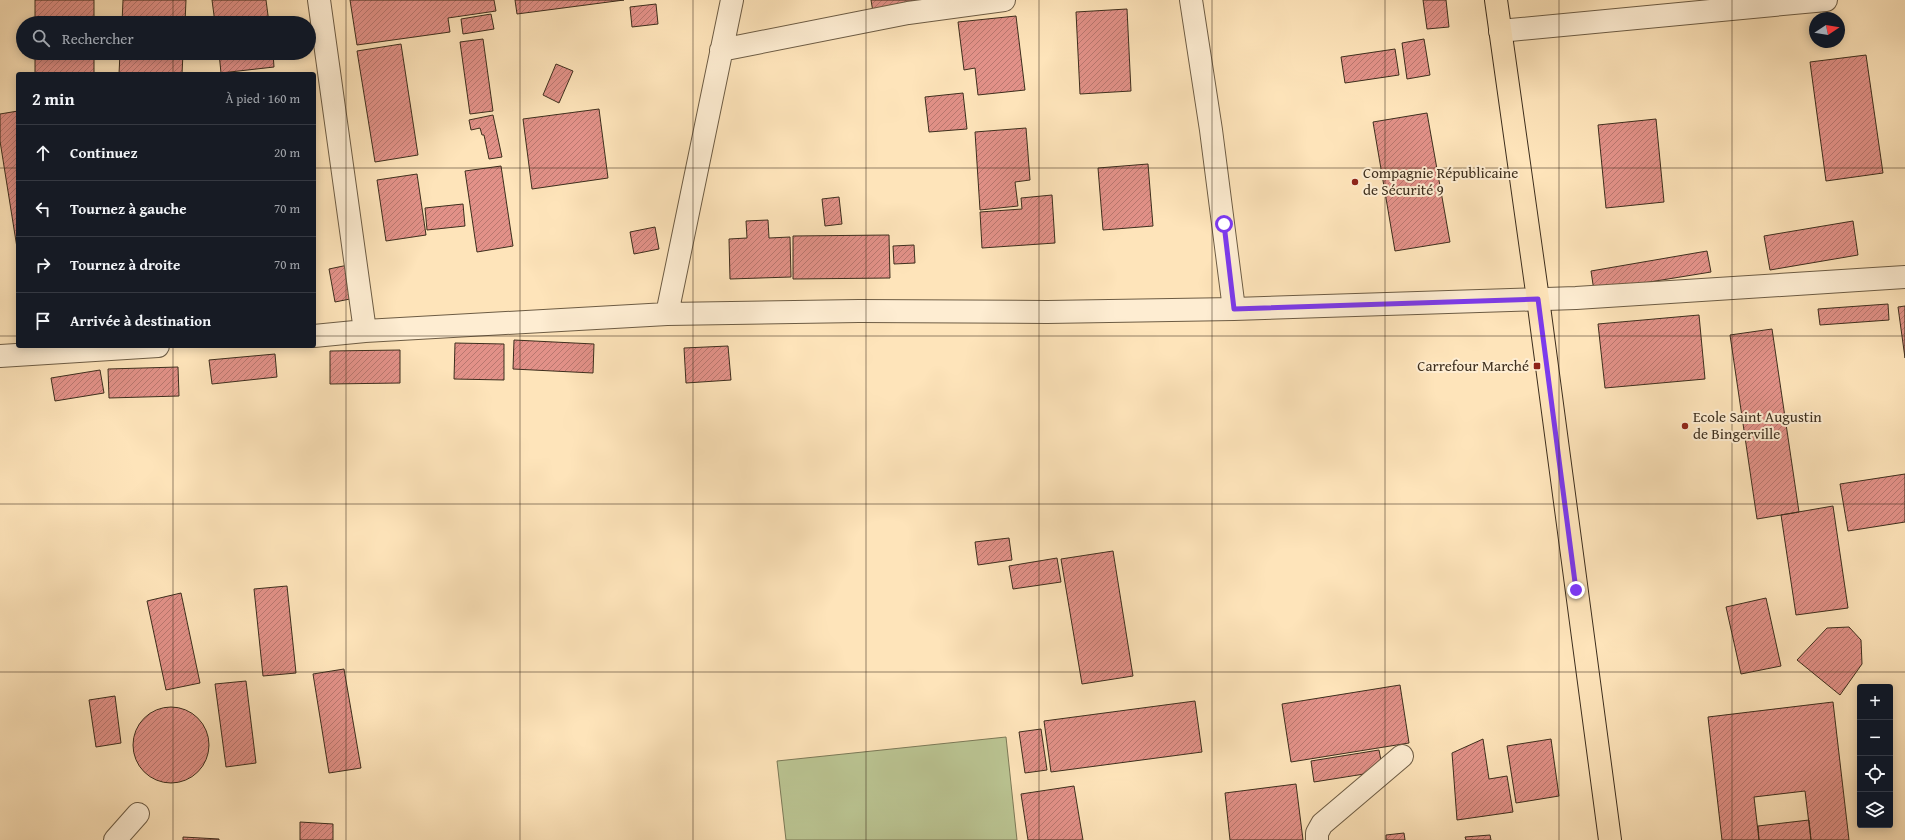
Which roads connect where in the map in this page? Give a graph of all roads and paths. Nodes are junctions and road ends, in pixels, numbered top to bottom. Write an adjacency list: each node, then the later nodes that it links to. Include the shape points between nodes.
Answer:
1 (319, 0): 13 (street)
2 (732, 0): 8 (street)
3 (1004, 0): 8 (street, via 908,13)
4 (1191, 0): 11 (street)
5 (1496, 0): 7 (main road)
6 (1826, 0): 7 (street)
7 (1500, 31): 10 (main road)
8 (721, 50): 12 (street)
9 (1905, 277): 10 (street)
10 (1538, 299): 11 (street); 21 (main road)
11 (1234, 309): 12 (street)
12 (667, 314): 13 (street)
13 (365, 330): 14 (street)
14 (316, 336)
15 (126, 348): 16 (street)
16 (0, 356)
17 (1402, 756): 20 (street, via 1322,824 1317,833)
18 (138, 814): 19 (street)
19 (115, 840)
20 (1317, 840)
21 (1610, 840)

